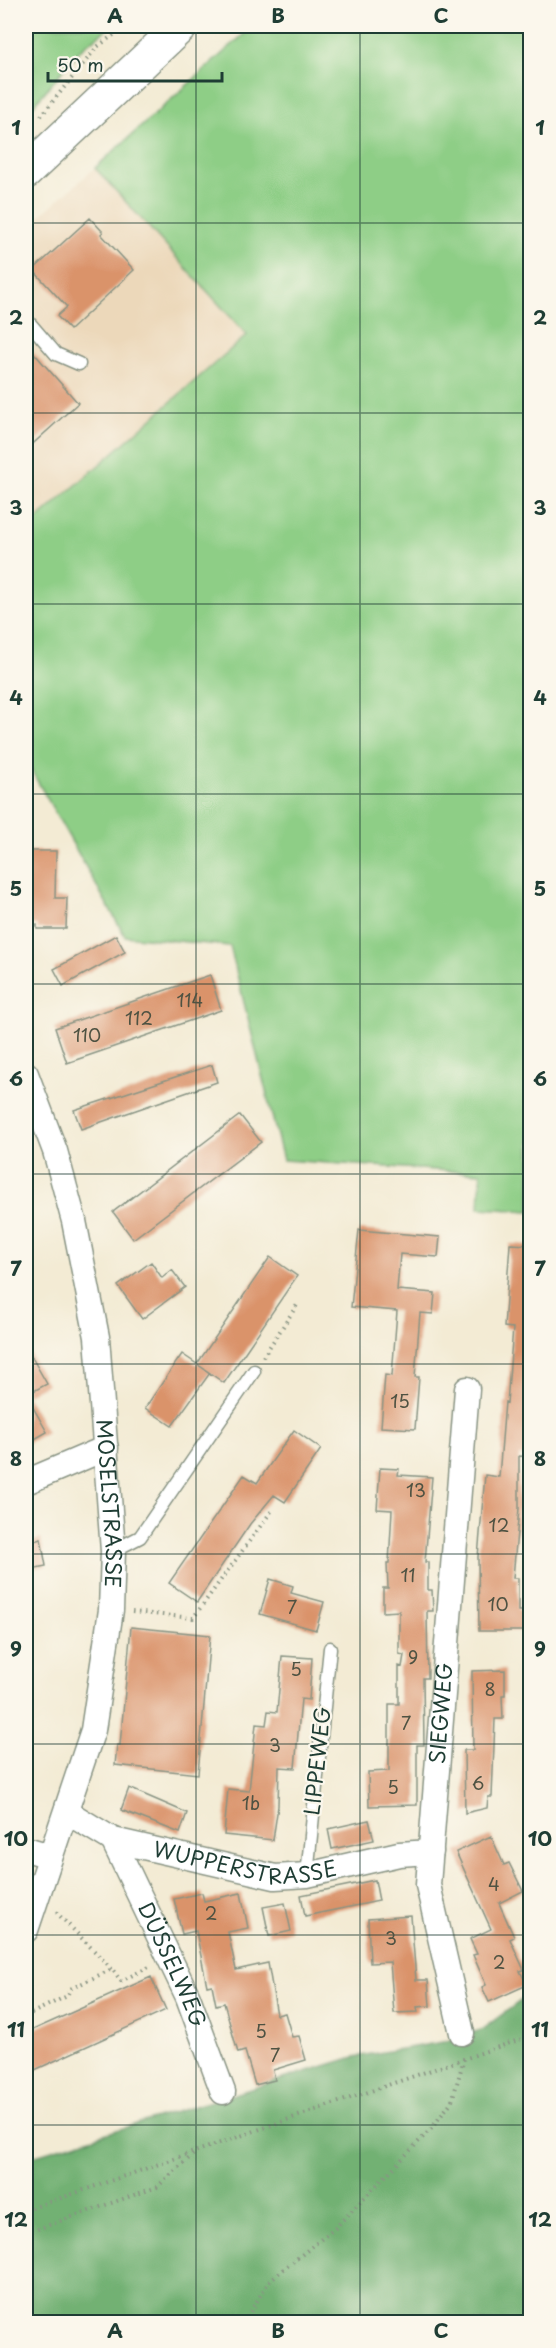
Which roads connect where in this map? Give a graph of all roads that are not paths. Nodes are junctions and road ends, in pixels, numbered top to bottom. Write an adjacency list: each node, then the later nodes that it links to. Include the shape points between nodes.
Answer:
1 (181, 26): 2 (main road)
2 (26, 172)
3 (26, 319): 4 (lane, via 56,354)
4 (79, 364)
5 (28, 1088): 8 (street, MOSELSTRASSE, via 55,1151 74,1221 97,1336)
6 (254, 1371): 10 (lane, via 140,1538)
7 (467, 1389): 15 (street, SIEGWEG)
8 (106, 1448): 9 (street); 10 (street, MOSELSTRASSE)
9 (26, 1482)
10 (113, 1551): 12 (street, MOSELSTRASSE, via 111,1610 93,1730)
11 (330, 1648): 17 (lane, LIPPEWEG)
12 (67, 1812): 13 (street, WUPPERSTRASSE); 16 (street, MOSELSTRASSE)
13 (113, 1840): 17 (street, WUPPERSTRASSE, via 275,1878); 20 (street, DÜSSELWEG, via 188,1997)
14 (26, 1849): 16 (street)
15 (431, 1852): 17 (street, WUPPERSTRASSE, via 399,1854); 19 (street, SIEGWEG, via 428,1885)
16 (50, 1856): 18 (street, MOSELSTRASSE)
17 (307, 1875)
18 (26, 1930)
19 (462, 2033)
20 (223, 2092)

